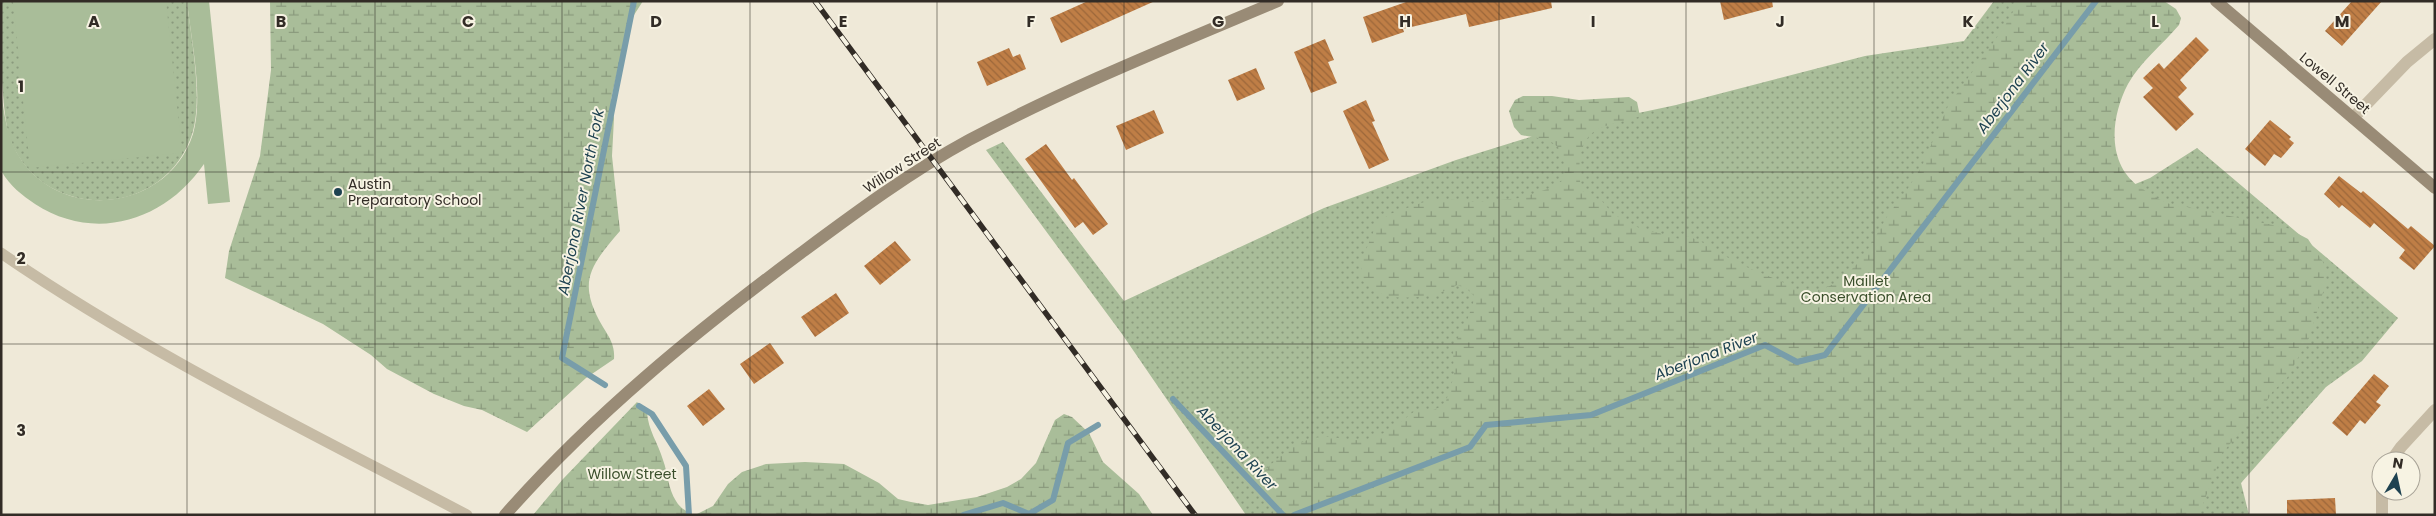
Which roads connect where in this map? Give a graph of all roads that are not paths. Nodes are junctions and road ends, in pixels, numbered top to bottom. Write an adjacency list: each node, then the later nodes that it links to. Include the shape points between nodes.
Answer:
1 (1278, 1): 11 (main road, Willow Street, via 1051,99 969,140 905,179 763,281 638,381 558,456)
2 (2216, 1): 4 (main road, Lowell Street)
3 (2435, 39): 4 (street, via 2407,62)
4 (2353, 118): 5 (main road, Lowell Street)
5 (2435, 188)
6 (1, 253): 10 (lane, via 97,316 160,352)
7 (2435, 410): 8 (street)
8 (2398, 451)
9 (2382, 501): 12 (street)
10 (467, 515)
11 (505, 515)
12 (2382, 515)

